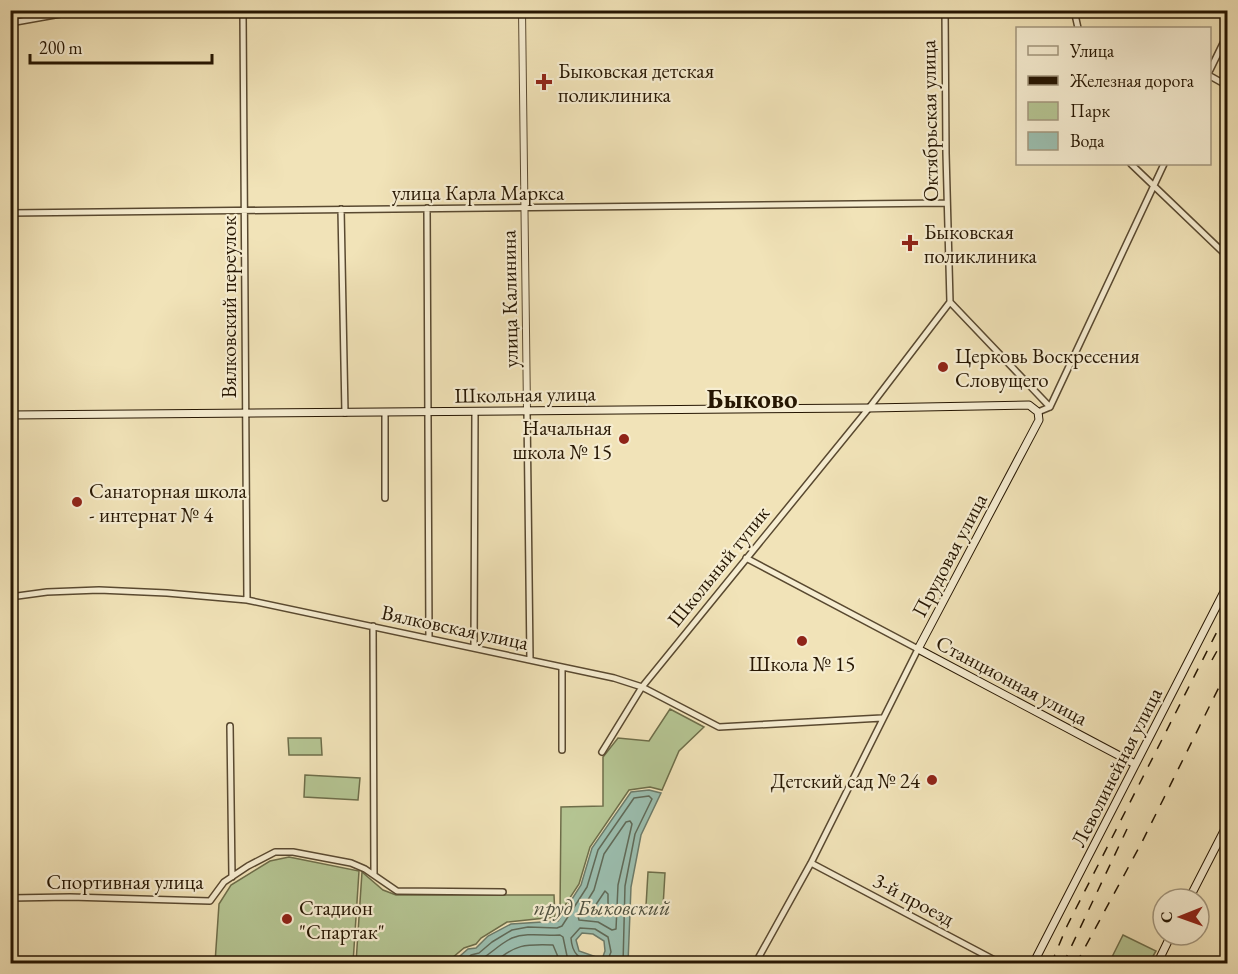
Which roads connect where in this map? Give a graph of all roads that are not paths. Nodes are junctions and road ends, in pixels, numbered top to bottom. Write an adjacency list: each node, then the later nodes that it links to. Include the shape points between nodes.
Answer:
1 (83, 10): 9 (street)
2 (114, 10): 8 (street)
3 (595, 10): 6 (street)
4 (945, 10): 18 (street, Октябрьская улица)
5 (1074, 10): 10 (street)
6 (522, 11): 7 (street); 20 (street, улица Калинина)
7 (306, 12): 8 (street)
8 (243, 14): 21 (street, Вялковский переулок)
9 (10, 24)
10 (1078, 27)
11 (1227, 33): 12 (street)
12 (1211, 66)
13 (1211, 77): 14 (street)
14 (1227, 86)
15 (1132, 165): 17 (street)
16 (1164, 165): 17 (street)
17 (1154, 185): 24 (street); 26 (street)
18 (947, 203): 20 (street, улица Карла Маркса); 25 (street, Октябрьская улица)
19 (427, 208): 20 (street, улица Карла Маркса); 22 (street, улица Карла Маркса); 28 (street)
20 (525, 208): 30 (street, улица Калинина)
21 (245, 209): 22 (street, улица Карла Маркса); 23 (street, улица Карла Маркса); 34 (street, Вялковский переулок)
22 (341, 209): 33 (street)
23 (10, 213)
24 (1227, 257)
25 (950, 302): 26 (street); 27 (street, Школьный тупик)
26 (1050, 407): 32 (street)
27 (868, 408): 30 (main road, Школьная улица); 32 (main road, Школьная улица, via 1029,405); 37 (street, Школьный тупик)
28 (428, 411): 29 (main road, Школьная улица); 31 (main road, Школьная улица); 42 (street)
29 (475, 411): 30 (main road, Школьная улица); 43 (street)
30 (527, 411): 45 (street, улица Калинина)
31 (386, 412): 33 (main road, Школьная улица); 36 (street)
32 (1038, 412): 44 (main road, Прудовая улица, via 1039,420)
33 (345, 413): 34 (main road, Школьная улица)
34 (245, 414): 35 (main road, Школьная улица); 40 (street, Вялковский переулок)
35 (10, 415)
36 (385, 498)
37 (746, 558): 44 (street, Станционная улица); 47 (street, Школьный тупик)
38 (1227, 584): 52 (main road, Леволинейная улица)
39 (10, 597): 40 (street, Вялковская улица, via 99,590)
40 (247, 600): 41 (street, Вялковская улица)
41 (373, 626): 42 (street, Вялковская улица); 56 (street)
42 (429, 637): 43 (street, Вялковская улица)
43 (474, 648): 45 (street, Вялковская улица)
44 (918, 649): 48 (street, Прудовая улица); 52 (main road, Станционная улица)
45 (530, 660): 46 (street, Вялковская улица)
46 (562, 667): 47 (street, Вялковская улица); 50 (street)
47 (642, 687): 48 (street, Вялковская улица, via 719,727); 51 (street, Школьный тупик)
48 (882, 718): 55 (street, Прудовая улица)
49 (230, 726): 57 (street)
50 (562, 750)
51 (602, 752)
52 (1135, 764): 64 (main road, Леволинейная улица)
53 (1227, 823): 54 (main road)
54 (1226, 832): 58 (main road)
55 (811, 862): 62 (street, Прудовая улица); 63 (street, 3-й проезд)
56 (374, 875): 57 (street, Спортивная улица, via 351,863 275,852); 59 (street, Спортивная улица, via 397,891)
57 (232, 877): 60 (street, Спортивная улица, via 210,901)
58 (1196, 887)
59 (503, 892)
60 (10, 898)
61 (1165, 947): 65 (main road)
62 (755, 963)
63 (1002, 963)
64 (1033, 963)
65 (1156, 963)

